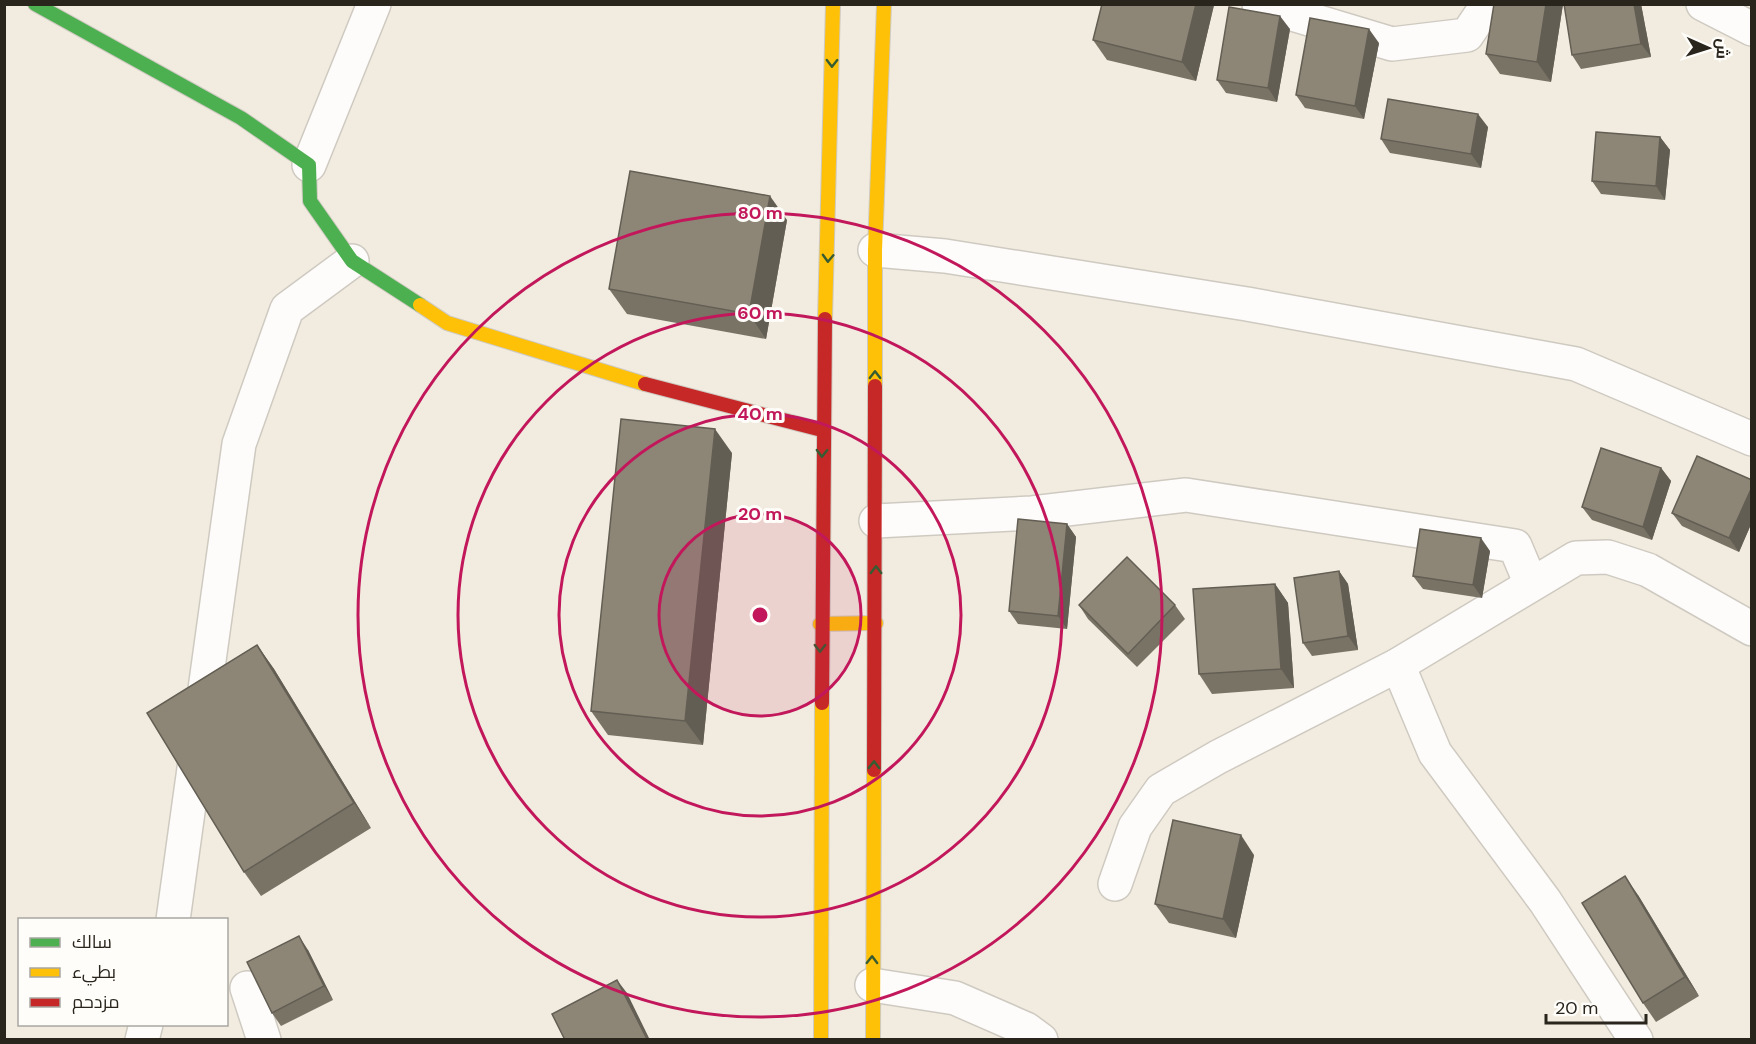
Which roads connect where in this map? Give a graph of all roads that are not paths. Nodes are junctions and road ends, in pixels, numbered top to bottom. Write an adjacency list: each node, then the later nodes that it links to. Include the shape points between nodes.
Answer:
1 (35, 4): 9 (street, via 240,118)
2 (374, 4): 9 (street)
3 (833, 4): 12 (street, one-way to 12)
4 (884, 4): 10 (street)
5 (1259, 4): 6 (street, via 1392,44 1467,35)
6 (1488, 4)
7 (1703, 4): 8 (street)
8 (1752, 28)
9 (309, 165): 11 (street, via 310,201)
10 (875, 250): 13 (street, via 945,256 1247,304 1576,364); 14 (street, one-way to 10)
11 (352, 261): 12 (street, via 447,323 670,392); 21 (street, via 287,309 239,444)
12 (822, 430): 17 (street, one-way to 17)
13 (1752, 439)
14 (876, 521): 15 (street, via 1032,513 1186,495 1515,546); 16 (street, one-way to 14)
15 (1531, 584): 18 (street, via 1576,558 1608,557 1648,570); 19 (street)
16 (876, 623): 17 (street); 22 (street, one-way to 16)
17 (820, 624): 25 (street, one-way to 25)
18 (1752, 628)
19 (1398, 665): 20 (street, via 1161,790 1135,827); 28 (street, via 1435,753 1545,901)
20 (1115, 884)
21 (173, 918)
22 (872, 985): 26 (street); 27 (street, via 955,998 1026,1029)
23 (247, 988): 24 (street)
24 (264, 1040)
25 (820, 1040)
26 (873, 1040)
27 (1041, 1040)
28 (1636, 1040)

